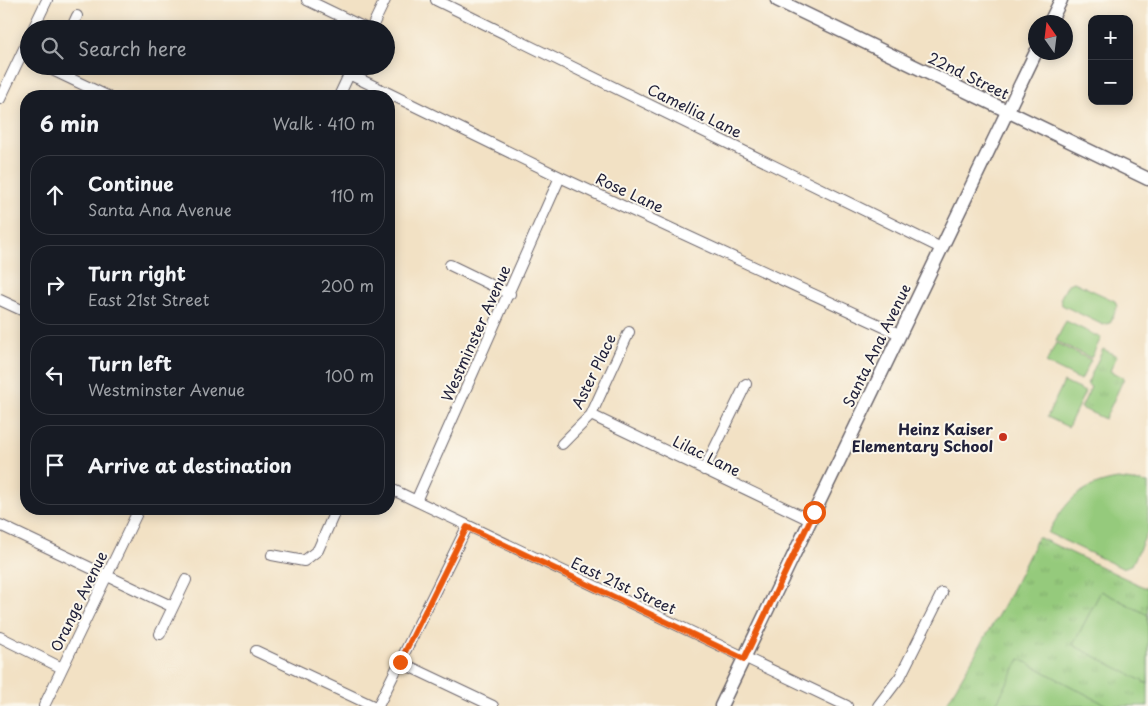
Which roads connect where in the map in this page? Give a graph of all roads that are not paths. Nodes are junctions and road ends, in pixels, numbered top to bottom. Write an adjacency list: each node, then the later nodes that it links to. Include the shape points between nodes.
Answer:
1 (47, 0): 9 (street)
2 (307, 0): 11 (street)
3 (385, 0): 12 (street)
4 (436, 0): 26 (street, Camellia Lane)
5 (777, 0): 23 (street, 22nd Street)
6 (1061, 0): 7 (street)
7 (1054, 15)
8 (78, 16): 10 (street)
9 (37, 20)
10 (76, 20)
11 (348, 20)
12 (375, 20)
13 (1032, 60): 23 (street, Santa Ana Avenue)
14 (20, 66): 22 (street)
15 (65, 75): 18 (street)
16 (348, 75): 19 (street)
17 (361, 75): 20 (street, Rose Lane)
18 (95, 90)
19 (341, 90)
20 (390, 90)
21 (395, 92): 24 (street, Rose Lane)
22 (0, 99)
23 (1007, 111): 25 (street, 22nd Street); 26 (street, Santa Ana Avenue)
24 (560, 176): 28 (street, Westminster Avenue); 32 (street, Rose Lane)
25 (1148, 179)
26 (941, 248): 32 (street, Santa Ana Avenue)
27 (450, 266): 28 (street)
28 (510, 294): 38 (street, Westminster Avenue)
29 (0, 300): 30 (street)
30 (20, 309)
31 (629, 332): 34 (street, Aster Place)
32 (900, 334): 41 (street, Santa Ana Avenue)
33 (746, 384): 36 (street)
34 (591, 416): 35 (street, Aster Place); 36 (street, Lilac Lane)
35 (562, 444)
36 (704, 470): 41 (street, Lilac Lane)
37 (395, 491): 38 (street, East 21st Street)
38 (416, 501): 43 (street, East 21st Street)
39 (137, 515): 45 (street, Orange Avenue)
40 (333, 515): 44 (street, via 318,550 304,561)
41 (810, 520): 52 (street, Santa Ana Avenue)
42 (0, 525): 45 (street)
43 (467, 527): 52 (street, East 21st Street); 53 (street)
44 (272, 555)
45 (107, 577): 48 (street); 54 (street, Orange Avenue)
46 (186, 580): 48 (street)
47 (942, 593): 61 (street, via 900,677)
48 (173, 607): 49 (street)
49 (160, 634)
50 (0, 637): 54 (street)
51 (256, 651): 56 (street)
52 (744, 659): 59 (street, Santa Ana Avenue); 60 (street, East 21st Street)
53 (400, 662): 57 (street); 58 (street)
54 (62, 668): 55 (street, Orange Avenue)
55 (44, 706)
56 (374, 706)
57 (378, 706)
58 (493, 706)
59 (721, 706)
60 (847, 706)
61 (878, 706)

